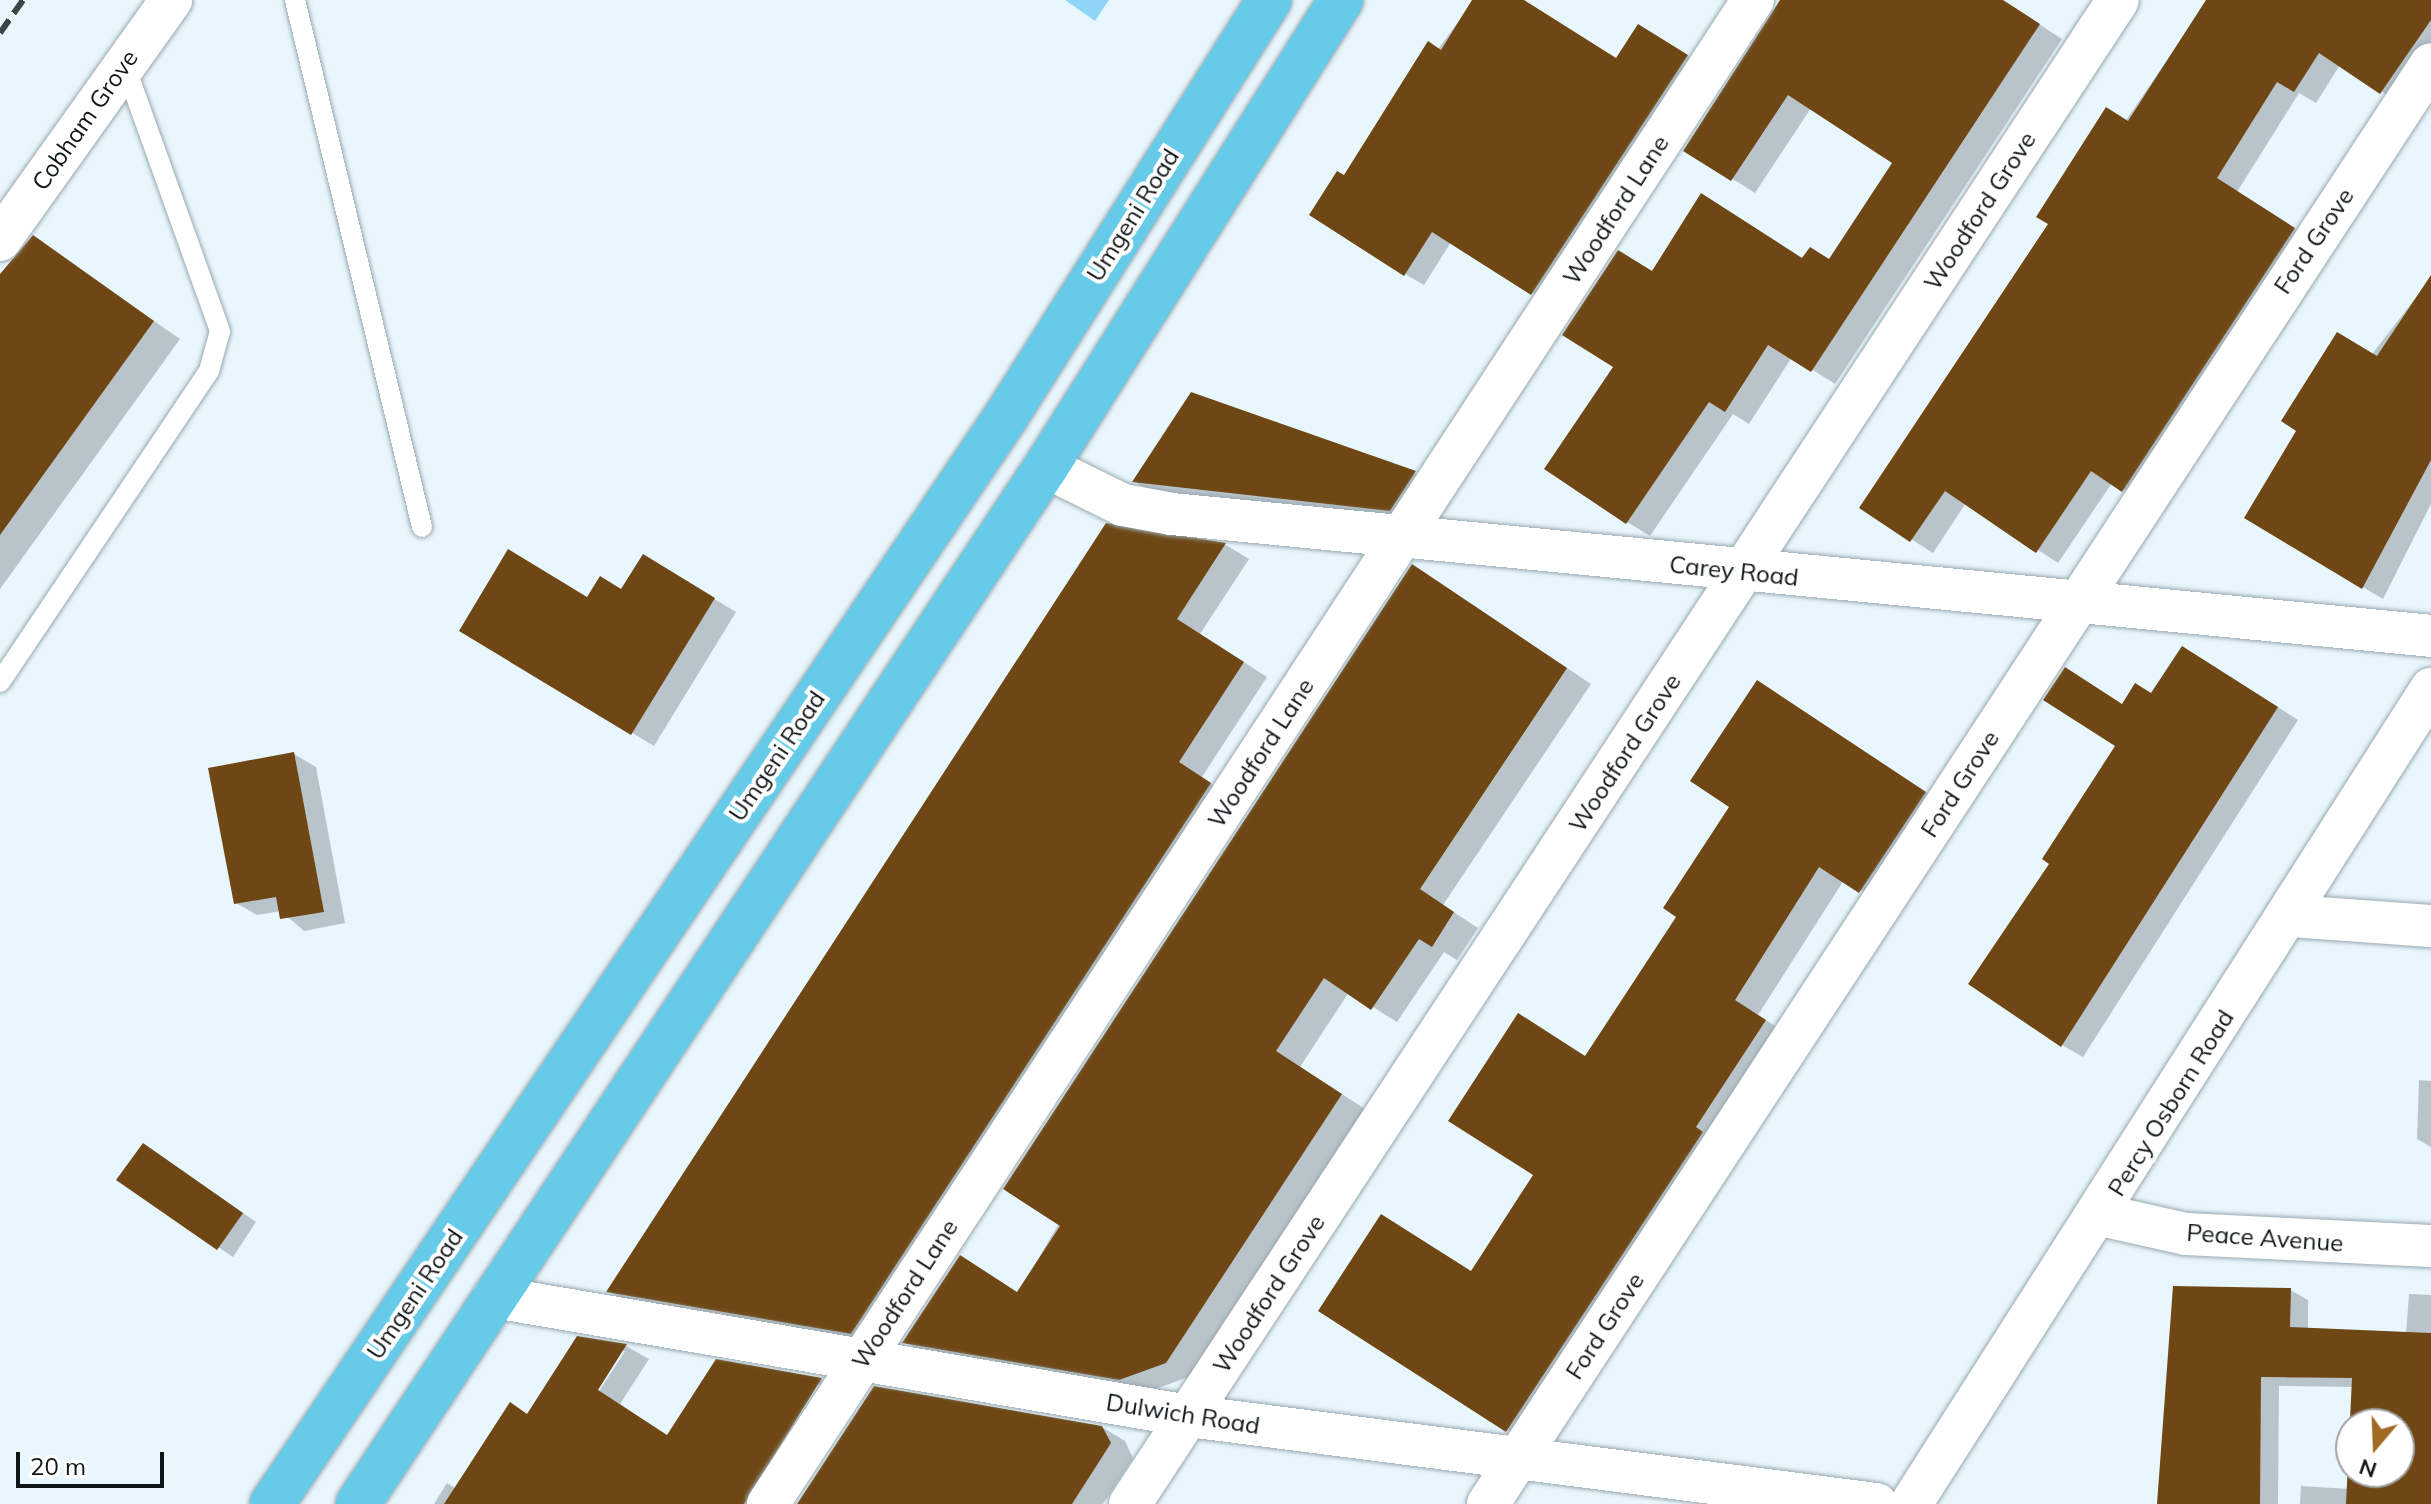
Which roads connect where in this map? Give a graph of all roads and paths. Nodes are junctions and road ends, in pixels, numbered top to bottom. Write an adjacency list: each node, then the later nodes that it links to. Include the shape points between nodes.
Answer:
1 (171, 0): 8 (street, Cobham Grove)
2 (295, 0): 11 (lane)
3 (1269, 0): 26 (main road, Umgeni Road, via 1007,415)
4 (1341, 0): 10 (main road)
5 (1753, 0): 12 (street, Woodford Lane)
6 (2118, 0): 13 (street, Woodford Grove)
7 (2431, 64): 14 (street, Ford Grove)
8 (125, 65): 9 (street, Cobham Grove); 16 (lane, via 220,331 209,371)
9 (0, 240)
10 (1046, 467): 12 (street, Carey Road, via 1123,505); 22 (main road)
11 (422, 527)
12 (1403, 539): 13 (street, Carey Road); 23 (street, Woodford Lane)
13 (1743, 572): 14 (street, Carey Road); 24 (street, Woodford Grove)
14 (2075, 607): 15 (street, Carey Road); 25 (street, Ford Grove)
15 (2431, 637): 17 (street, Percy Osborn Road)
16 (0, 682)
17 (2427, 693): 18 (street, Percy Osborn Road)
18 (2291, 916): 19 (street); 20 (street, Percy Osborn Road)
19 (2431, 926)
20 (2101, 1215): 21 (street, Peace Avenue, via 2186,1234); 32 (street, Percy Osborn Road)
21 (2431, 1246)
22 (494, 1297): 23 (street, Dulwich Road); 27 (main road)
23 (860, 1362): 24 (street, Dulwich Road); 28 (street, Woodford Lane)
24 (1189, 1416): 25 (street, Dulwich Road); 29 (street, Woodford Grove)
25 (1516, 1462): 30 (street, Ford Grove); 31 (street, Dulwich Road)
26 (272, 1504)
27 (358, 1504)
28 (768, 1504)
29 (1130, 1504)
30 (1488, 1504)
31 (1876, 1504)
32 (1911, 1504)

